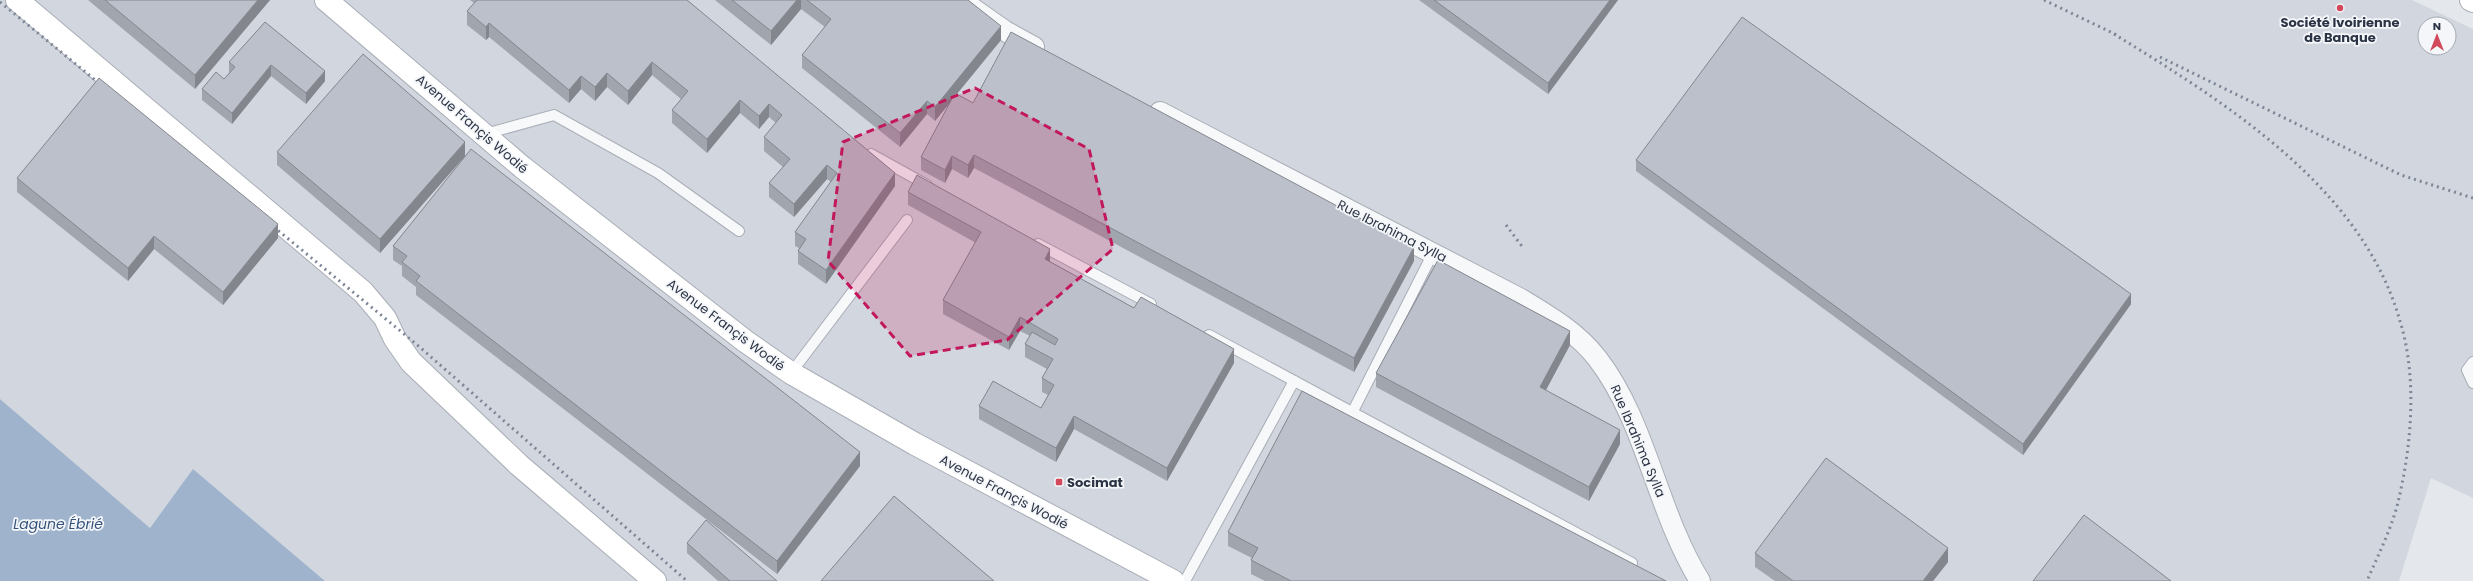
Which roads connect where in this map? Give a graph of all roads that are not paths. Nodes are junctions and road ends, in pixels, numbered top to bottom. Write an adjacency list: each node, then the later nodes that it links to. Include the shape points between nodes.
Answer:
1 (17, 0): 21 (main road, via 363,292 385,318 395,339 411,362 519,465)
2 (326, 0): 6 (main road, Avenue Françis Wodié)
3 (961, 0): 4 (street, via 1005,31)
4 (1052, 56)
5 (1144, 104): 12 (street, Rue Ibrahima Sylla)
6 (486, 134): 10 (lane, via 554,115 658,173); 16 (main road, Avenue Françis Wodié, via 522,167 626,249 745,341)
7 (860, 146): 8 (lane, via 879,160)
8 (935, 190)
9 (907, 220): 16 (lane)
10 (739, 231)
11 (1027, 238): 13 (lane)
12 (1433, 253): 19 (lane); 24 (street, Rue Ibrahima Sylla, via 1521,299 1562,324 1597,357 1619,391 1684,554)
13 (1162, 309)
14 (1196, 328): 17 (lane)
15 (2473, 362): 18 (lane, via 2467,370)
16 (792, 373): 22 (main road, Avenue Françis Wodié, via 915,444)
17 (1294, 381): 19 (lane); 23 (lane)
18 (2473, 383)
19 (1352, 413): 20 (lane)
20 (1634, 565)
21 (655, 581)
22 (1174, 581)
23 (1185, 581)
24 (1700, 581)

